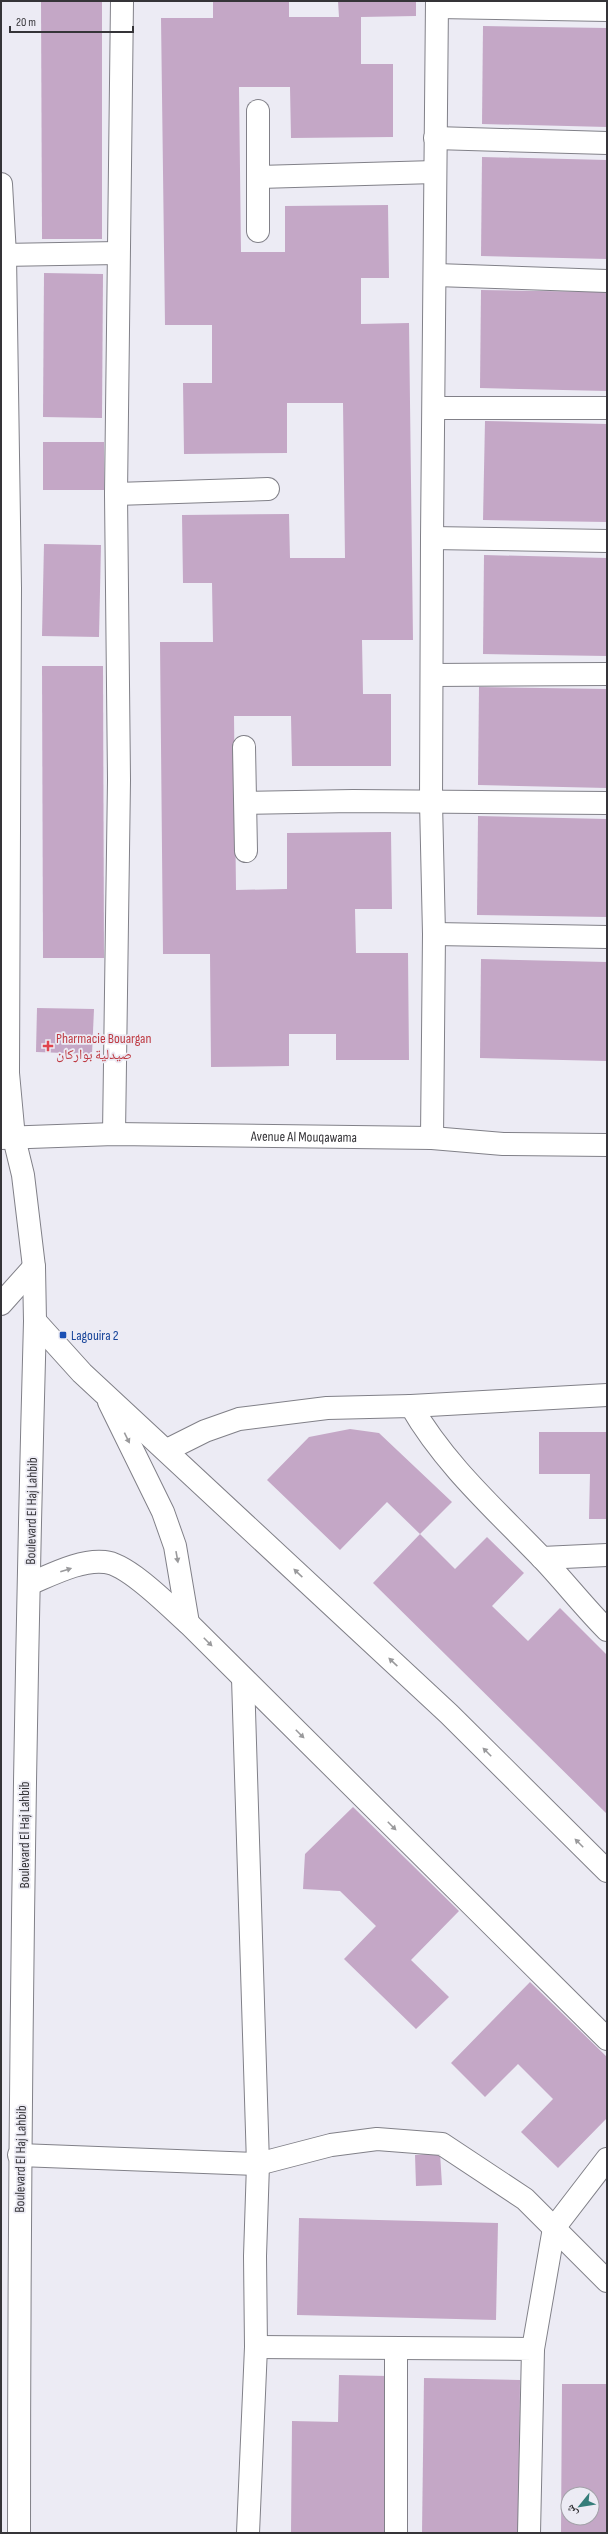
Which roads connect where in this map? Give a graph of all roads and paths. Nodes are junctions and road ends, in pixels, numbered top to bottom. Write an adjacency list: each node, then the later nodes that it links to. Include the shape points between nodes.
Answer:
1 (122, 1): 11 (street)
2 (438, 4): 3 (street); 5 (street)
3 (607, 10)
4 (258, 111): 8 (street)
5 (435, 138): 6 (street); 7 (street)
6 (607, 143)
7 (435, 172): 8 (street); 13 (street)
8 (259, 177): 10 (street)
9 (1, 184): 12 (street, Boulevard El Haj Lahbib)
10 (258, 231)
11 (118, 253): 12 (street); 18 (street)
12 (3, 255): 23 (street, Boulevard El Haj Lahbib, via 10,588)
13 (436, 275): 14 (street); 15 (street)
14 (607, 281)
15 (434, 408): 16 (street); 19 (street)
16 (607, 408)
17 (268, 489): 18 (street)
18 (116, 494): 31 (street, via 119,787)
19 (432, 538): 20 (street); 22 (street)
20 (607, 541)
21 (607, 674): 22 (street)
22 (433, 675): 25 (street)
23 (5, 744): 32 (street, Boulevard El Haj Lahbib)
24 (244, 747): 26 (street)
25 (431, 802): 26 (street); 27 (street); 29 (street)
26 (246, 803): 28 (street)
27 (607, 803)
28 (246, 851)
29 (434, 934): 30 (street); 33 (street)
30 (607, 937)
31 (114, 1134): 32 (street, Avenue Al Mouqawama); 33 (street, Avenue Al Mouqawama)
32 (8, 1138): 35 (street, Boulevard El Haj Lahbib, via 23,1175)
33 (432, 1138): 34 (street, Avenue Al Mouqawama, via 504,1144)
34 (607, 1145)
35 (34, 1268): 36 (street); 37 (street, Boulevard El Haj Lahbib)
36 (1, 1304)
37 (35, 1321): 38 (street, via 82,1373); 44 (street, Boulevard El Haj Lahbib)
38 (103, 1390): 41 (street); 45 (street, one-way to 45, via 163,1512 175,1546)
39 (607, 1395): 40 (street)
40 (410, 1406): 41 (street, via 327,1408 239,1419 205,1431); 43 (street, via 428,1435 455,1468 501,1519)
41 (167, 1450): 48 (street, one-way to 41, via 449,1714)
42 (607, 1555): 43 (street)
43 (542, 1558): 46 (street)
44 (29, 1584): 45 (street, one-way to 45, via 80,1566 105,1562 131,1575); 50 (street, Boulevard El Haj Lahbib)
45 (188, 1623): 47 (street, one-way to 47)
46 (607, 1630)
47 (243, 1678): 49 (street, one-way to 49); 52 (street)
48 (607, 1871)
49 (607, 2039)
50 (19, 2155): 52 (street); 58 (street, Boulevard El Haj Lahbib)
51 (607, 2159): 53 (street)
52 (258, 2164): 53 (street, via 331,2145 377,2139 442,2144 525,2199); 55 (street)
53 (554, 2228): 54 (street); 57 (street)
54 (607, 2281)
55 (256, 2347): 56 (street); 59 (street)
56 (396, 2349): 57 (street); 60 (street)
57 (533, 2349): 61 (street)
58 (19, 2533)
59 (248, 2533)
60 (396, 2533)
61 (529, 2533)

